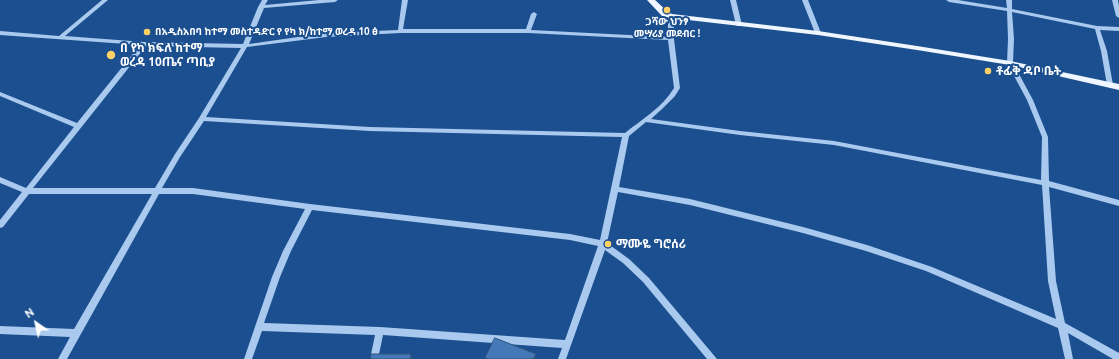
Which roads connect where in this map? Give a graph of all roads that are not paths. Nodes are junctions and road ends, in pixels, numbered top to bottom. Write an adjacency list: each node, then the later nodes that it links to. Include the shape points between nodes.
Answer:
1 (105, 0): 23 (street)
2 (265, 0): 11 (street)
3 (335, 0): 11 (street)
4 (405, 0): 19 (street)
5 (651, 0): 14 (main road, via 665,14)
6 (733, 0): 16 (street)
7 (804, 0): 22 (street)
8 (949, 0): 12 (street)
9 (1010, 0): 12 (street)
10 (1115, 0): 15 (street)
11 (261, 7): 26 (street)
12 (1010, 10): 17 (street); 27 (street)
13 (534, 14): 20 (street)
14 (671, 16): 16 (main road); 24 (street)
15 (1119, 16)
16 (739, 26): 22 (main road)
17 (1097, 28): 18 (street); 28 (street)
18 (1119, 29)
19 (400, 31): 20 (street); 26 (street, via 326,35)
20 (528, 31): 24 (street)
21 (0, 33): 23 (street)
22 (818, 33): 27 (main road)
23 (60, 38): 25 (street)
24 (671, 39): 32 (street, via 677,88 673,95)
25 (144, 44): 26 (street); 33 (street)
26 (245, 46): 31 (street)
27 (1010, 63): 28 (main road); 36 (street, via 1030,100 1045,137)
28 (1110, 85): 29 (main road)
29 (1119, 87)
30 (0, 94): 33 (street)
31 (202, 119): 34 (street, via 370,129); 38 (street)
32 (645, 120): 34 (street); 36 (street, via 740,134 834,143)
33 (78, 126): 39 (street)
34 (626, 135): 37 (street)
35 (0, 180): 39 (street)
36 (1045, 183): 40 (street); 44 (street, via 1052,281)
37 (615, 189): 43 (street); 44 (street, via 690,202 867,248 929,269)
38 (157, 190): 39 (street); 41 (street); 48 (street)
39 (27, 191): 42 (street)
40 (1119, 203)
41 (310, 207): 43 (street, via 570,237); 45 (street, via 287,251)
42 (0, 225)
43 (603, 244): 49 (street); 55 (street, via 646,280)
44 (1061, 325): 50 (street); 56 (street)
45 (259, 327): 47 (street); 52 (street)
46 (0, 330): 48 (street)
47 (380, 331): 49 (street); 53 (street)
48 (76, 333): 51 (street)
49 (568, 344): 54 (street)
50 (1119, 358)
51 (62, 359)
52 (248, 359)
53 (374, 359)
54 (562, 359)
55 (713, 359)
56 (1069, 359)

